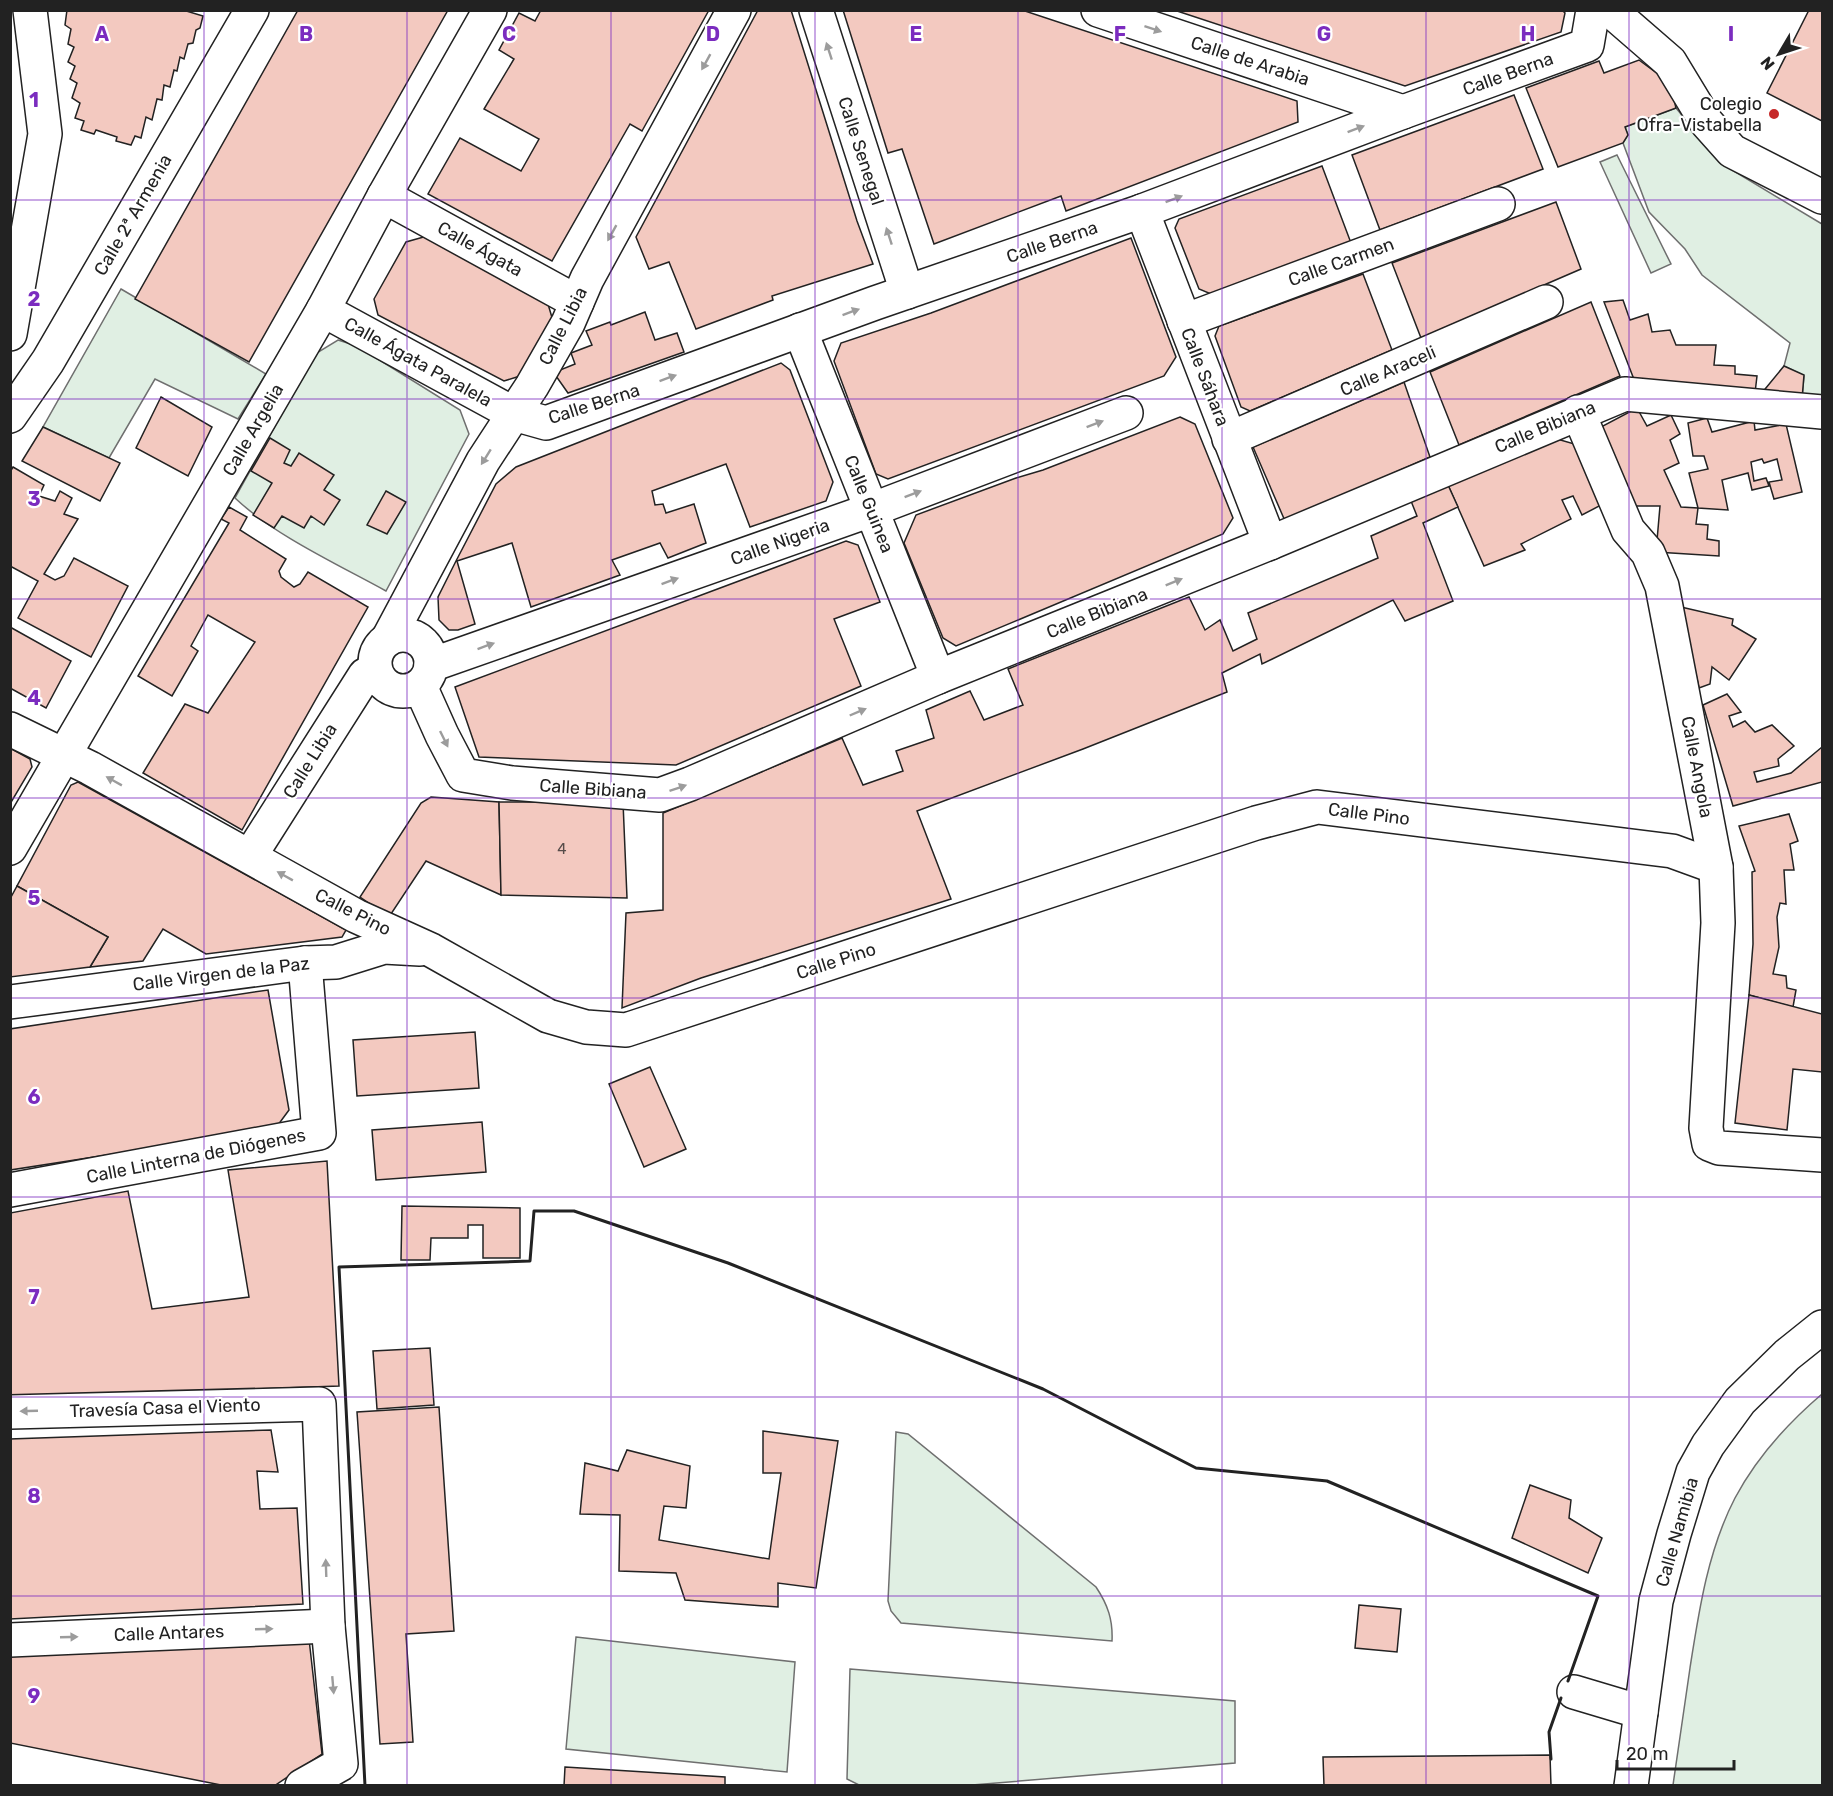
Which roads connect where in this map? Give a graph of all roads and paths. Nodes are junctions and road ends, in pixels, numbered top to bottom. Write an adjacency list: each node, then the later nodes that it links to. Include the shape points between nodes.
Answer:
1 (30, 10): 20 (street, via 45,134)
2 (252, 10): 25 (street, Calle 2ª Armenia, via 48,361)
3 (490, 10): 10 (street, Calle Argelia)
4 (734, 10): 15 (street, Calle Libia, one-way to 15)
5 (816, 10): 14 (street, Calle Senegal, one-way to 5)
6 (1098, 10): 9 (street, Calle de Arabia, one-way to 9)
7 (1593, 10): 9 (street, Calle Berna, via 1587,45)
8 (1610, 10): 11 (street, via 1670,62 1707,123 1732,151)
9 (1403, 112): 13 (street, Calle Berna, one-way to 9)
10 (384, 196): 15 (street, Calle Ágata); 17 (street, Calle Argelia)
11 (1822, 197)
12 (1497, 204): 18 (street, Calle Carmen)
13 (1142, 211): 14 (street, Calle Berna); 18 (street, Calle Sáhara)
14 (907, 292): 19 (street, Calle Berna, one-way to 14)
15 (577, 302): 24 (street, Calle Libia)
16 (1546, 302): 26 (street, Calle Araceli)
17 (323, 310): 24 (street, Calle Ágata Paralela); 34 (street, Calle Argelia)
18 (1184, 321): 26 (street, Calle Sáhara)
19 (800, 330): 24 (street, Calle Berna, one-way to 19, via 546,423); 27 (street, Calle Guinea)
20 (10, 334)
21 (1126, 412): 27 (street, Calle Nigeria, one-way to 21)
22 (1578, 412): 23 (street, Calle Bibiana, via 1625,394); 28 (street, Calle Bibiana); 37 (street, Calle Angola, via 1628,530 1648,553 1662,586)
23 (1822, 412)
24 (514, 414): 29 (street, Calle Libia, one-way to 29, via 483,461)
25 (10, 417)
26 (1229, 439): 28 (street, Calle Sáhara)
27 (871, 510): 31 (street, Calle Nigeria, one-way to 27); 32 (street, Calle Guinea)
28 (1269, 543): 32 (street, Calle Bibiana, one-way to 28)
29 (388, 639): 30 (street, via 376,652); 31 (street, via 396,635 414,637 427,648)
30 (375, 671): 31 (street, via 379,680 405,692); 36 (street, Calle Libia, via 365,675)
31 (426, 676): 32 (street, Calle Bibiana, one-way to 32, via 442,735 462,775 660,795)
32 (938, 677)
33 (10, 729): 34 (street, Calle Pino)
34 (63, 755): 35 (street, Calle Argelia); 36 (street, Calle Pino, one-way to 34)
35 (10, 848)
36 (250, 856): 38 (street, Calle Pino, one-way to 36, via 356,916)
37 (1716, 867): 38 (street, Calle Pino, via 1672,850 1317,807 1256,823 626,1030 586,1027 548,1016); 41 (street, Calle Angola, via 1718,923 1708,1144)
38 (431, 950): 39 (street, Calle Virgen de la Paz, via 384,947 336,962)
39 (305, 963): 40 (street, Calle Virgen de la Paz); 42 (street, Calle Linterna de Diógenes, via 319,1133)
40 (10, 1002)
41 (1822, 1155)
42 (10, 1190)
43 (1822, 1327): 48 (street, Calle Namibia, via 1786,1355 1740,1401 1693,1472 1656,1601)
44 (10, 1412): 45 (street, Travesía Casa el Viento, one-way to 44, via 319,1404)
45 (328, 1626): 46 (street, Calle Antares, one-way to 45); 49 (street, one-way to 49, via 341,1764)
46 (10, 1640)
47 (1574, 1692): 48 (street)
48 (1641, 1712): 50 (street, Calle Namibia)
49 (302, 1785)
50 (1631, 1785)

